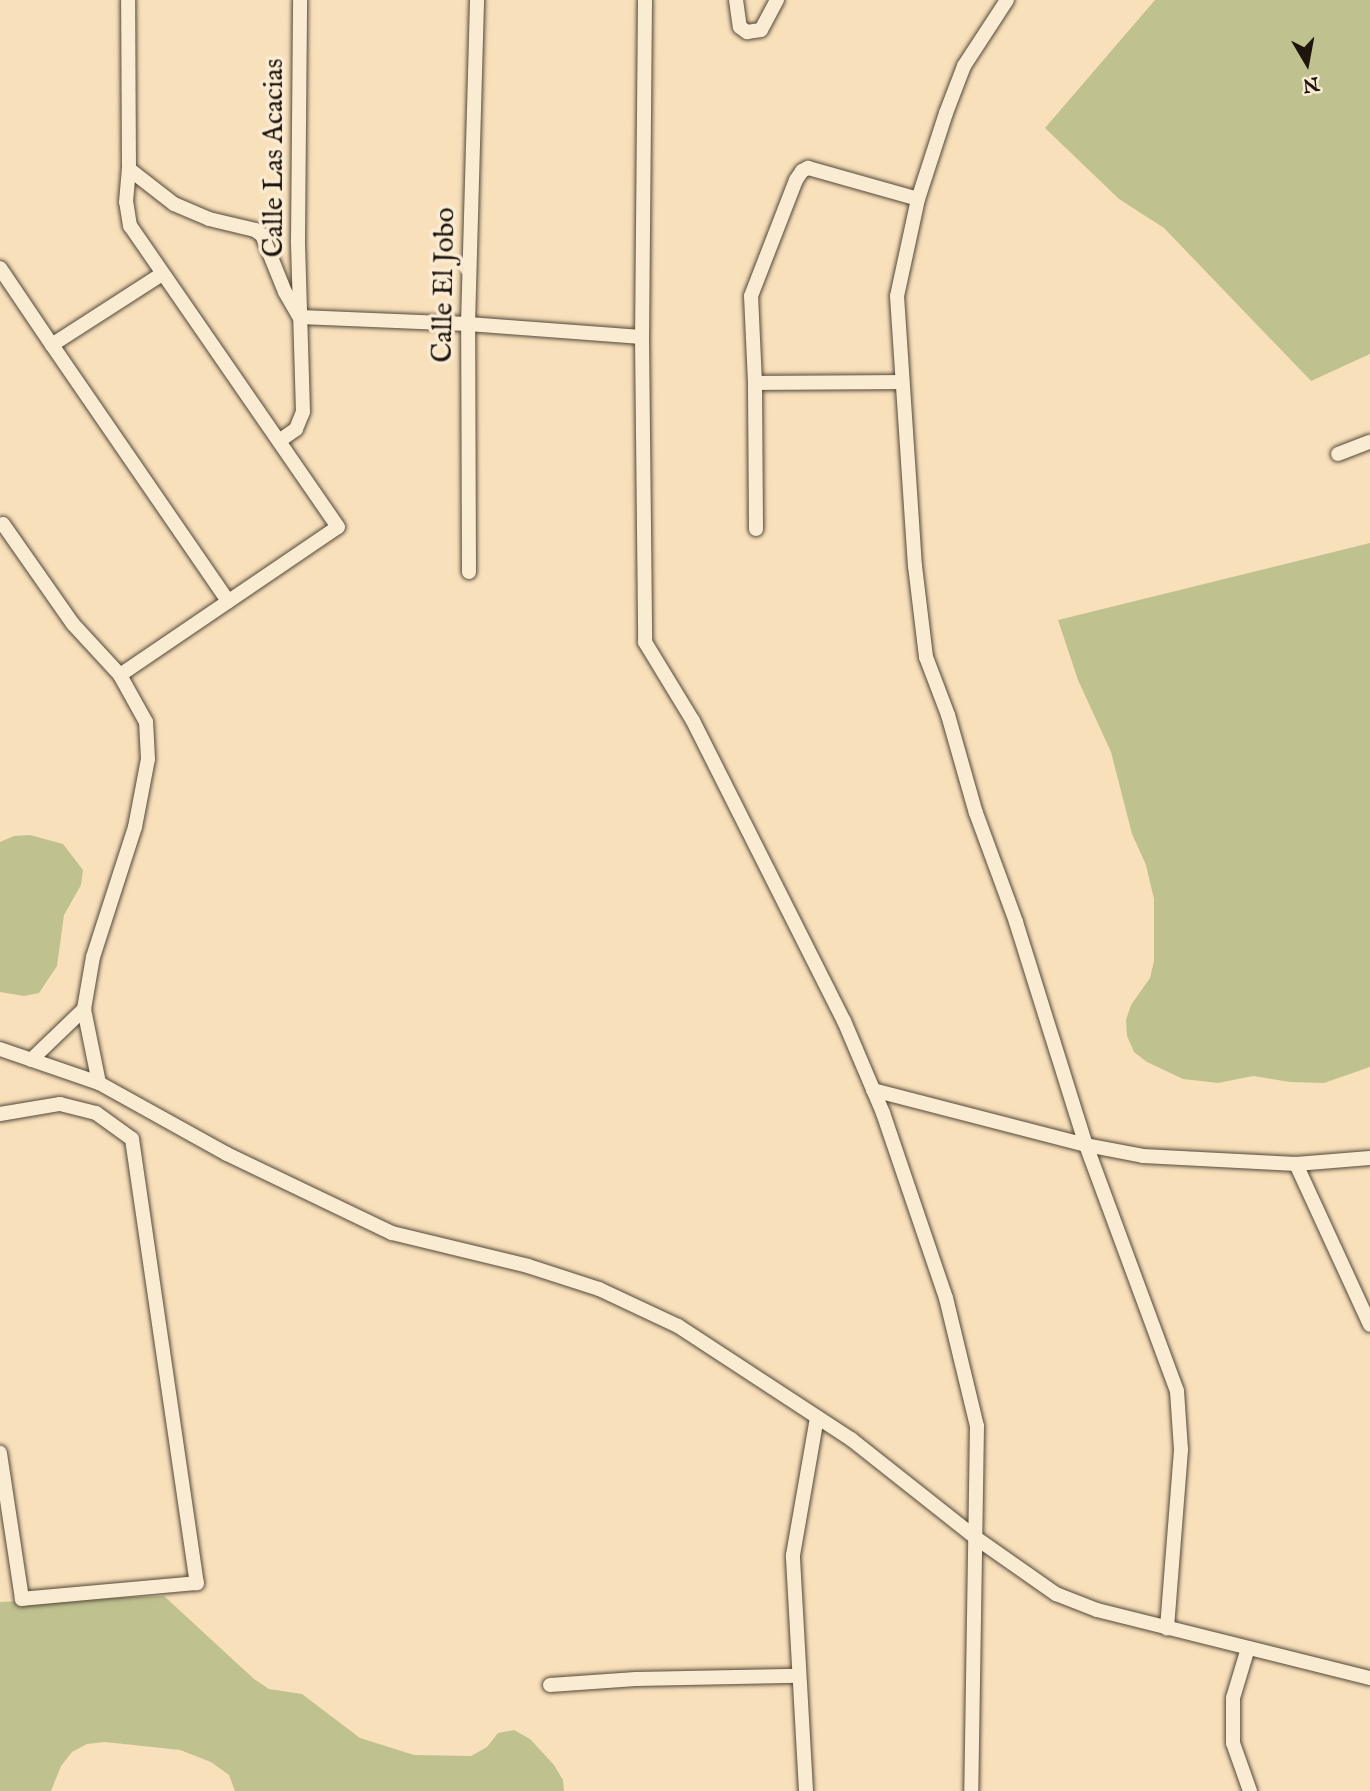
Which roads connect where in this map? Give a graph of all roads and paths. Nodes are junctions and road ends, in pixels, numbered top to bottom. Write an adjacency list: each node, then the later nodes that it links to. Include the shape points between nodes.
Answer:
1 (128, 0): 8 (street)
2 (300, 0): 12 (street, Calle Las Acacias)
3 (477, 0): 13 (street, Calle El Jobo)
4 (645, 0): 14 (street)
5 (736, 0): 6 (street, via 740,27 747,32 761,30)
6 (777, 0)
7 (1007, 0): 9 (street, via 964,66)
8 (129, 169): 11 (street, via 126,202 130,226); 12 (street, via 174,204 262,235)
9 (919, 199): 16 (street, via 897,296); 17 (street, via 815,169 802,170 751,296)
10 (0, 268): 15 (street)
11 (162, 274): 15 (street); 18 (street)
12 (300, 317): 13 (street); 18 (street, Calle Las Acacias, via 303,412 296,429)
13 (468, 324): 14 (street); 23 (street, Calle El Jobo)
14 (642, 337): 30 (street, via 645,642 712,759 844,1021)
15 (52, 345): 24 (street)
16 (902, 382): 17 (street); 32 (street, via 926,657)
17 (755, 383): 22 (street)
18 (279, 441): 24 (street, via 338,527)
19 (1370, 442): 20 (street)
20 (1338, 454)
21 (3, 524): 25 (street, via 73,624)
22 (756, 528)
23 (469, 572)
24 (228, 601): 25 (street)
25 (120, 675): 26 (street, via 146,722 148,759 135,827 93,957)
26 (84, 1009): 28 (street); 29 (street)
27 (0, 1049): 28 (street)
28 (31, 1060): 29 (street)
29 (99, 1083): 36 (street, via 227,1154 391,1233 599,1289 678,1326)
30 (873, 1090): 32 (street); 38 (street, via 946,1298 970,1391 977,1426)
31 (0, 1114): 37 (street, via 60,1104 96,1113 132,1139 197,1583 22,1600)
32 (1086, 1145): 34 (street, via 1143,1156); 39 (street, via 1177,1391 1181,1450)
33 (1370, 1158): 34 (street)
34 (1296, 1164): 35 (street)
35 (1370, 1325)
36 (817, 1417): 38 (street); 41 (street, via 793,1555)
37 (0, 1453)
38 (976, 1538): 39 (street, via 1056,1594); 45 (street)
39 (1167, 1628): 40 (street)
40 (1248, 1648): 42 (street); 46 (street, via 1233,1698 1233,1743)
41 (799, 1676): 43 (street); 44 (street)
42 (1370, 1678)
43 (550, 1685)
44 (806, 1791)
45 (971, 1791)
46 (1250, 1791)

